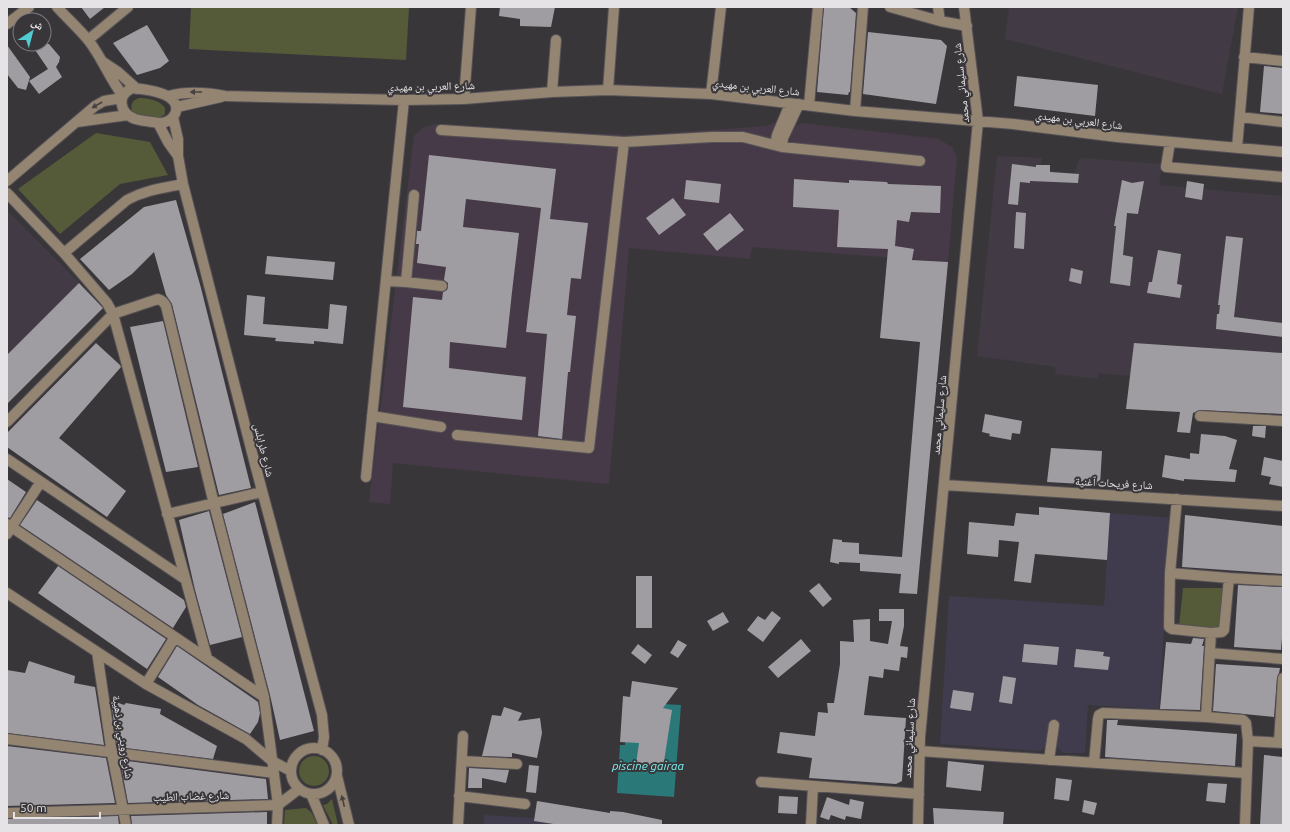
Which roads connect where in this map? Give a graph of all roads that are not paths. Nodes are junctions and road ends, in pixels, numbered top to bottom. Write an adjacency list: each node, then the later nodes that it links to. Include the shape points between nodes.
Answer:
1 (29, 7): 14 (street)
2 (57, 7): 16 (street)
3 (128, 7): 16 (street)
4 (471, 7): 28 (street)
5 (614, 7): 22 (street)
6 (721, 7): 24 (street)
7 (818, 7): 30 (street)
8 (864, 7): 31 (street)
9 (890, 7): 13 (street)
10 (938, 7): 13 (street)
11 (964, 7): 15 (street, شارع سليماني محمد)
12 (1248, 7): 18 (street)
13 (940, 21): 15 (street)
14 (7, 24)
15 (967, 26): 35 (street, شارع سليماني محمد)
16 (88, 40): 20 (street)
17 (556, 40): 23 (street)
18 (1244, 57): 19 (street); 34 (street)
19 (1283, 61)
20 (103, 62): 21 (street); 27 (street)
21 (137, 89): 25 (street); 27 (street, via 127,91)
22 (608, 90): 23 (street, شارع العربي بن مهيدي); 24 (street, شارع العربي بن مهيدي)
23 (552, 92): 28 (street, شارع العربي بن مهيدي)
24 (711, 94): 30 (street, شارع العربي بن مهيدي)
25 (168, 96): 26 (street, شارع العربي بن مهيدي, one-way to 25, via 193,92); 32 (street, via 175,102)
26 (225, 96): 29 (street, شارع العربي بن مهيدي); 32 (street, شارع العربي بن مهيدي)
27 (123, 97): 33 (street, via 122,106); 36 (street, one-way to 36, via 104,101 85,113)
28 (464, 99): 29 (street, شارع العربي بن مهيدي)
29 (404, 100): 53 (street)
30 (800, 104): 31 (street, شارع العربي بن مهيدي); 42 (street, via 776,135)
31 (855, 111): 35 (street, شارع العربي بن مهيدي)
32 (175, 112): 38 (street, شارع العربي بن مهيدي, via 165,122); 45 (street, شارع طرابلس)
33 (128, 115): 36 (street); 38 (street)
34 (1240, 117): 37 (street); 43 (street)
35 (978, 121): 41 (street, شارع العربي بن مهيدي); 66 (street, شارع سليماني محمد)
36 (77, 122): 48 (street)
37 (1283, 122)
38 (158, 123): 45 (street, شارع طرابلس)
39 (441, 130): 40 (street)
40 (624, 142): 42 (street, via 743,137); 62 (street, via 589,448)
41 (1170, 142): 43 (street, شارع العربي بن مهيدي); 47 (street, via 1166,167)
42 (779, 146): 46 (street)
43 (1237, 148): 44 (street, شارع العربي بن مهيدي)
44 (1283, 152)
45 (178, 156): 49 (street, شارع طرابلس)
46 (920, 161)
47 (1283, 177)
48 (7, 181)
49 (183, 184): 52 (street, via 151,190 127,200); 67 (street, شارع طرابلس)
50 (7, 193): 52 (street)
51 (414, 195): 54 (street)
52 (64, 253): 56 (street, via 107,303)
53 (386, 281): 54 (street); 57 (street)
54 (406, 282): 55 (street)
55 (442, 286)
56 (113, 314): 60 (street); 69 (street, via 158,299 166,306); 71 (street)
57 (372, 416): 61 (street); 64 (street)
58 (1200, 416): 59 (street)
59 (1283, 421)
60 (7, 422)
61 (442, 427)
62 (457, 436)
63 (7, 459): 65 (street)
64 (366, 477)
65 (40, 483): 72 (street); 75 (street)
66 (944, 484): 68 (street, شارع فريحات ٱغنية); 94 (street, شارع سليماني محمد)
67 (262, 492): 69 (street); 93 (street, شارع طرابلس, via 322,715)
68 (1177, 499): 70 (street, شارع فريحات ٱغنية); 73 (street)
69 (214, 504): 71 (street); 86 (street)
70 (1283, 506)
71 (167, 514): 75 (street)
72 (8, 529): 79 (street)
73 (1170, 573): 74 (street); 78 (street, via 1169,628)
74 (1229, 578): 76 (street); 78 (street, via 1224,630)
75 (185, 579): 82 (street)
76 (1283, 581)
77 (7, 593): 80 (street)
78 (1211, 633): 81 (street)
79 (175, 637): 82 (street); 85 (street)
80 (97, 652): 85 (street); 95 (street, شارع رويني بن ذهيبة)
81 (1210, 653): 83 (street); 87 (street)
82 (207, 658): 86 (street)
83 (1283, 659)
84 (1283, 678): 92 (street)
85 (146, 684): 97 (street, via 246,739)
86 (264, 697): 97 (street)
87 (1206, 717): 91 (street, via 1243,720 1246,723); 99 (street, via 1103,712 1098,719)
88 (1054, 725): 96 (street)
89 (463, 736): 98 (street)
90 (7, 739): 95 (street)
91 (1248, 741): 92 (street); 102 (street)
92 (1281, 742)
93 (322, 750): 101 (street, via 308,749 299,754 293,761); 104 (street, via 333,759)
94 (919, 751): 96 (street); 109 (street, شارع سليماني محمد)
95 (112, 754): 103 (street); 113 (street, شارع رويني بن ذهيبة)
96 (1049, 760): 99 (street)
97 (272, 761): 101 (street); 103 (street)
98 (462, 761): 100 (street); 110 (street)
99 (1094, 763): 102 (street)
100 (517, 764)
101 (291, 771): 107 (street, via 292,778)
102 (1246, 772): 122 (street)
103 (274, 773): 112 (street)
104 (337, 776): 108 (street, via 332,786 322,793); 118 (street, one-way to 104)
105 (761, 782): 106 (street)
106 (813, 786): 109 (street); 120 (street)
107 (300, 790): 108 (street); 112 (street)
108 (312, 794): 117 (street)
109 (919, 794): 121 (street, شارع سليماني محمد)
110 (459, 796): 111 (street); 119 (street)
111 (525, 804)
112 (278, 805): 113 (street, شارع غضاب الطيب); 116 (street)
113 (124, 810): 114 (street, شارع غضاب الطيب); 115 (street, شارع رويني بن ذهيبة)
114 (7, 813)
115 (126, 825)
116 (277, 825)
117 (324, 825)
118 (349, 825)
119 (458, 825)
120 (811, 825)
121 (918, 825)
122 (1245, 825)

